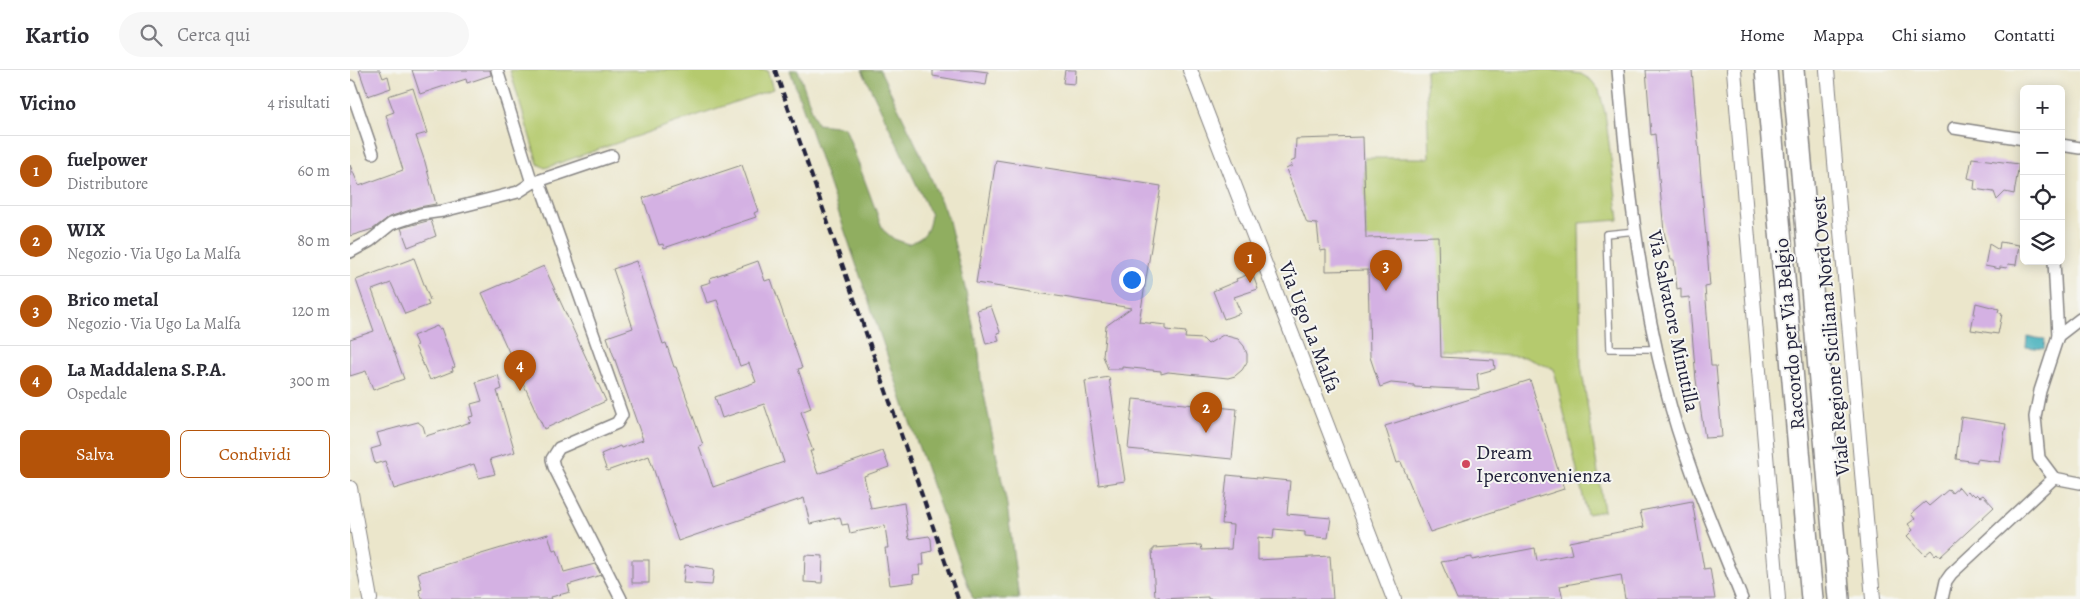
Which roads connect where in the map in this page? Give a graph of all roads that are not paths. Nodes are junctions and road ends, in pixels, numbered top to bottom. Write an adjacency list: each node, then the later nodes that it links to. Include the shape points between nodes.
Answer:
1 (497, 70): 15 (street)
2 (1190, 70): 27 (street, Via Ugo La Malfa)
3 (1618, 70): 16 (street, Via Salvatore Minutilla)
4 (1734, 70): 29 (street)
5 (1766, 70): 30 (highway, Raccordo per Via Belgio)
6 (1794, 70): 31 (highway, Raccordo per Via Belgio)
7 (1827, 70): 32 (street, Viale Regione Siciliana Nord Ovest)
8 (350, 86): 13 (street)
9 (1954, 128): 10 (street)
10 (2020, 138)
11 (2065, 146): 12 (street)
12 (2080, 148)
13 (373, 154)
14 (612, 156): 15 (street)
15 (535, 182): 17 (street, via 518,192 391,224); 26 (street, via 622,415 617,423 559,448 552,459)
16 (1636, 231): 21 (street, Via Salvatore Minutilla); 21 (lane, via 1606,234 1610,349)
17 (350, 252)
18 (2054, 265): 20 (street)
19 (2080, 319): 20 (street)
20 (2058, 336): 22 (street, via 2035,417 2039,458)
21 (1657, 349): 28 (street, Via Salvatore Minutilla, via 1685,452)
22 (2054, 478): 23 (street); 33 (street, via 1951,574)
23 (2080, 483)
24 (350, 488): 25 (street)
25 (370, 599)
26 (621, 599)
27 (1394, 599)
28 (1742, 599)
29 (1778, 599)
30 (1812, 599)
31 (1839, 599)
32 (1874, 599)
33 (1942, 599)

